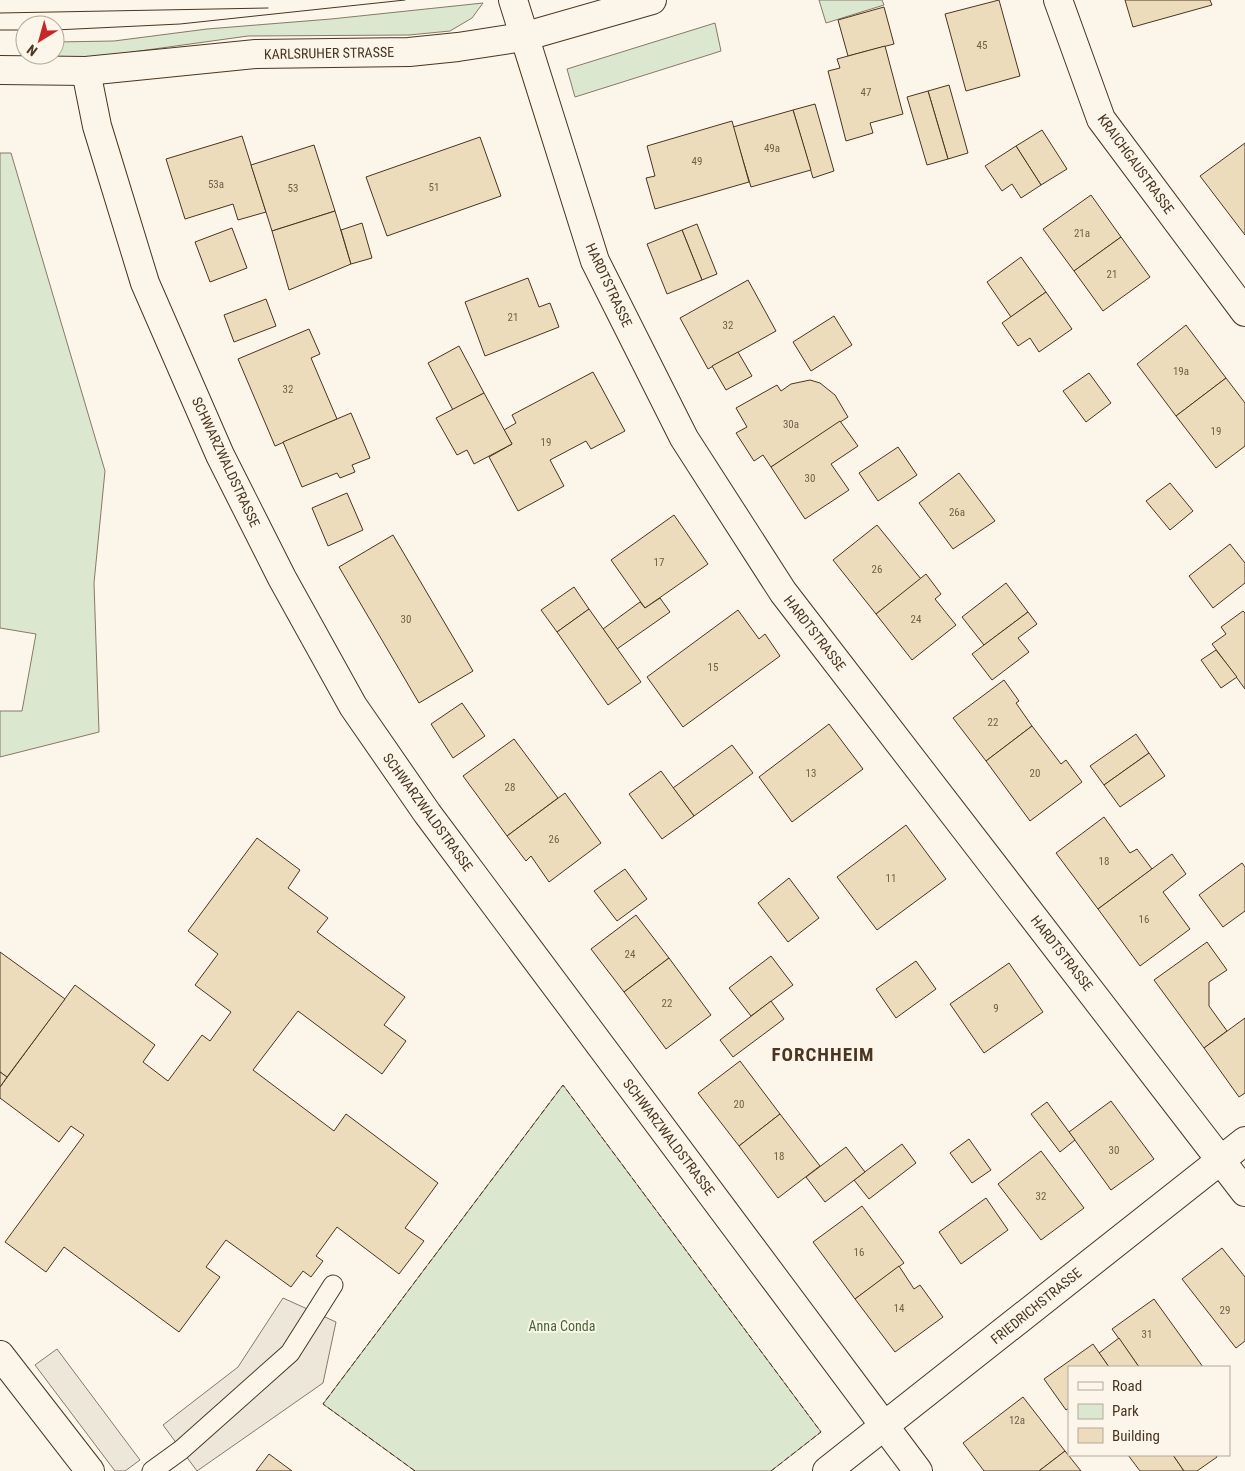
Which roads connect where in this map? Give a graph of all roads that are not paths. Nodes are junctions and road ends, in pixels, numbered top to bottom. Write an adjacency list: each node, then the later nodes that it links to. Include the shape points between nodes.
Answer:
1 (513, 0): 4 (street, HARDTSTRASSE)
2 (652, 0): 4 (street, KARLSRUHER STRASSE)
3 (1058, 0): 7 (street, KRAICHGAUSTRASSE, via 1101,119)
4 (523, 37): 6 (street, KARLSRUHER STRASSE, via 409,52 256,54); 9 (street, HARDTSTRASSE, via 595,261 684,438 783,592)
5 (0, 70): 6 (street, KARLSRUHER STRASSE)
6 (86, 71): 13 (street, SCHWARZWALDSTRASSE, via 97,126 145,283 220,455 282,578 353,706 427,813)
7 (1245, 312)
8 (1245, 1141): 9 (street, FRIEDRICHSTRASSE)
9 (1220, 1159): 10 (street, HARDTSTRASSE); 13 (street, FRIEDRICHSTRASSE)
10 (1245, 1192)
11 (333, 1285): 15 (lane, via 290,1353 181,1450)
12 (0, 1355): 14 (street)
13 (885, 1426): 16 (street, FRIEDRICHSTRASSE); 17 (street, SCHWARZWALDSTRASSE)
14 (90, 1471)
15 (152, 1471)
16 (827, 1471)
17 (918, 1471)

